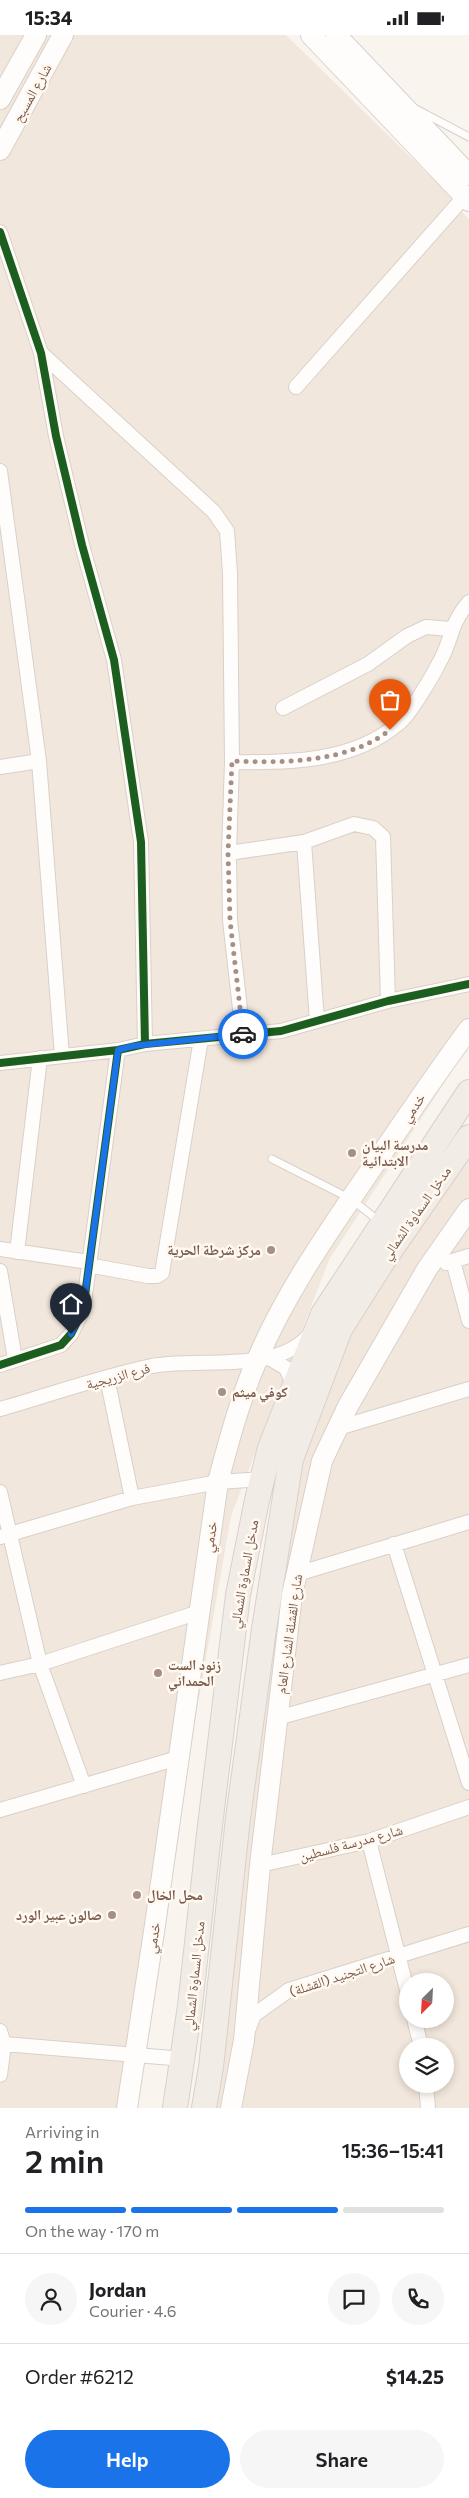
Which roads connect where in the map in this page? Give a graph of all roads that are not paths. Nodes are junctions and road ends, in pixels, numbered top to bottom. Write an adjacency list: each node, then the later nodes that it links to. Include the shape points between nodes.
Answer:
1 (36, 35): 6 (main road, شارع المسبح)
2 (63, 35): 8 (main road, شارع المسبح)
3 (311, 35): 10 (main road)
4 (336, 35): 5 (main road)
5 (395, 97): 7 (lane); 9 (main road)
6 (0, 99)
7 (469, 137)
8 (0, 150)
9 (469, 175)
10 (467, 199): 13 (street)
11 (0, 232): 12 (street)
12 (41, 353): 19 (street, via 214,512 227,531); 29 (street, via 79,536 114,660 126,736 141,842)
13 (296, 387)
14 (0, 471): 18 (street)
15 (469, 602): 16 (street)
16 (451, 629): 17 (street, via 426,627 407,636 368,664); 19 (street, via 440,662 401,722 380,738 359,748 320,757 279,763)
17 (283, 708)
18 (39, 761): 20 (street); 31 (street)
19 (232, 761): 22 (street)
20 (0, 767)
21 (304, 842): 22 (street); 24 (street, via 354,824 373,828 383,837); 25 (street)
22 (228, 853): 27 (street, via 230,920)
23 (469, 984): 24 (street)
24 (388, 1001): 25 (street)
25 (316, 1021): 27 (street, via 281,1031)
26 (469, 1029): 37 (main road, خدمي)
27 (243, 1035): 28 (street)
28 (201, 1039): 29 (street); 44 (street, via 162,1273 148,1276)
29 (146, 1044): 30 (street)
30 (118, 1050): 31 (street); 44 (street)
31 (62, 1056): 32 (street)
32 (40, 1058): 33 (street); 41 (street)
33 (0, 1063)
34 (469, 1092): 39 (highway, مدخل السماوة الشمالي)
35 (469, 1137): 89 (highway, مدخل السماوة الشمالي, via 340,1329 291,1459 238,1818)
36 (272, 1159): 37 (lane)
37 (351, 1199): 39 (lane); 49 (main road, خدمي, via 285,1303)
38 (469, 1209): 45 (main road, شارع القشلة الشارع العام)
39 (381, 1222): 48 (highway, مدخل السماوة الشمالي)
40 (0, 1249): 41 (street)
41 (17, 1252): 44 (street)
42 (469, 1256): 43 (street)
43 (453, 1261): 45 (street); 47 (street)
44 (88, 1263): 50 (street, via 83,1310 71,1334 60,1345)
45 (427, 1269): 56 (main road, شارع القشلة الشارع العام)
46 (0, 1271): 50 (street)
47 (469, 1321)
48 (317, 1325): 49 (street, فرع الزريجية, via 297,1347); 53 (highway, مدخل السماوة الشمالي)
49 (263, 1358): 52 (street, فرع الزريجية, via 148,1366); 53 (street, via 286,1368); 58 (main road, خدمي, via 235,1419)
50 (15, 1359): 51 (street)
51 (0, 1365)
52 (108, 1378): 55 (street, فرع الزريجية); 60 (street)
53 (294, 1386): 57 (highway, مدخل السماوة الشمالي, via 270,1448)
54 (469, 1389): 56 (street)
55 (0, 1409)
56 (338, 1428): 64 (main road, شارع القشلة الشارع العام, via 322,1461)
57 (262, 1479): 58 (street); 84 (highway, مدخل السماوة الشمالي, via 238,1595)
58 (218, 1482): 60 (street); 65 (main road, خدمي)
59 (0, 1492): 62 (street)
60 (132, 1498): 62 (street)
61 (469, 1522): 63 (street)
62 (5, 1535): 66 (street)
63 (394, 1544): 64 (street); 69 (street)
64 (296, 1574): 70 (main road, شارع القشلة الشارع العام)
65 (199, 1612): 66 (street); 71 (main road, خدمي)
66 (40, 1664): 68 (street); 73 (street)
67 (469, 1665): 69 (street)
68 (0, 1673)
69 (435, 1675): 70 (street); 72 (street)
70 (278, 1718): 77 (main road, شارع القشلة الشارع العام)
71 (178, 1758): 73 (street); 83 (main road, خدمي)
72 (469, 1783)
73 (84, 1786): 75 (street)
74 (469, 1807): 76 (street, شارع مدرسة فلسطين)
75 (0, 1810)
76 (369, 1841): 77 (street, شارع مدرسة فلسطين); 79 (street)
77 (260, 1865): 82 (main road, شارع القشلة الشارع العام)
78 (469, 1934): 79 (street, شارع التجنيد (القشلة))
79 (398, 1956): 80 (street); 82 (street, شارع التجنيد (القشلة), via 289,1990 254,2015)
80 (402, 1973)
81 (2, 2038): 83 (street); 85 (street)
82 (244, 2040): 90 (main road, شارع التجنيد (القشلة))
83 (135, 2056): 84 (street); 87 (main road, خدمي)
84 (184, 2059): 88 (highway, مدخل السماوة الشمالي)
85 (0, 2075)
86 (427, 2093): 91 (street)
87 (127, 2108)
88 (175, 2108)
89 (204, 2108)
90 (231, 2108)
91 (428, 2108)

